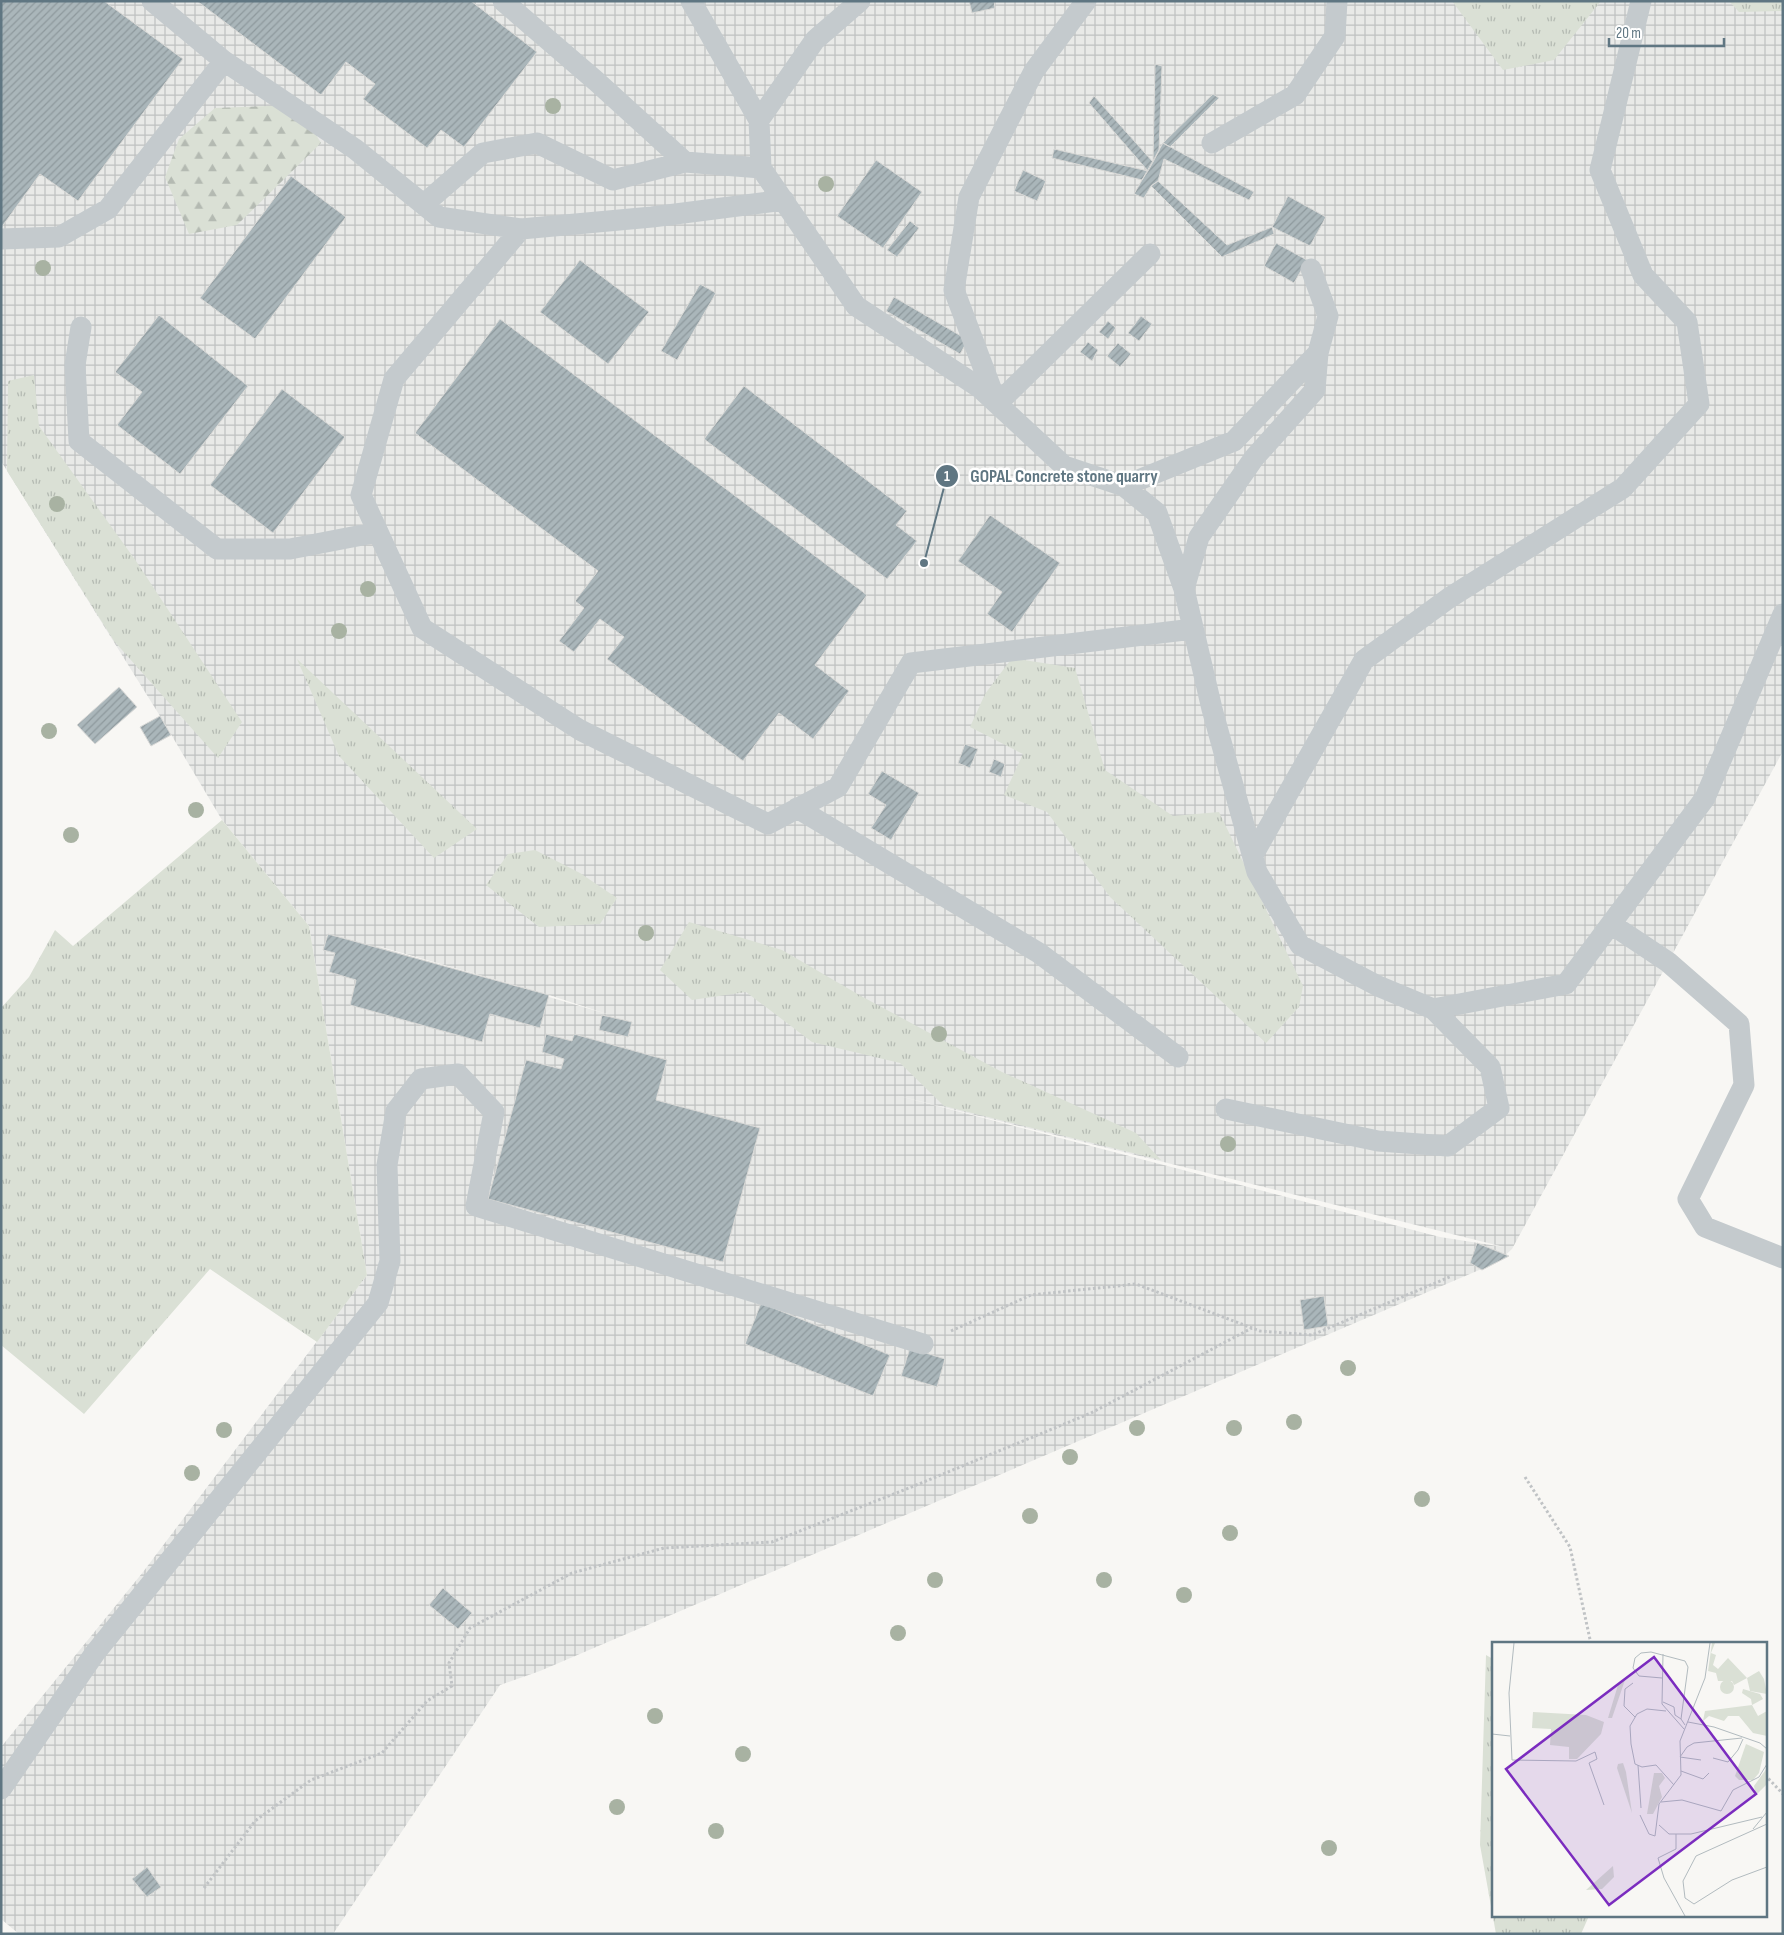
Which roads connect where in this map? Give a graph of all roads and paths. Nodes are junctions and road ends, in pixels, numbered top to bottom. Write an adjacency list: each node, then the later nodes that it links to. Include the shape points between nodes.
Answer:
1 (152, 1): 8 (lane)
2 (502, 1): 11 (lane)
3 (691, 1): 9 (lane)
4 (860, 1): 9 (lane, via 815,40)
5 (1086, 1): 21 (lane, via 1034,71 969,197 954,290)
6 (1337, 1): 10 (lane, via 1335,36 1295,95)
7 (1641, 1): 28 (lane, via 1600,170 1643,275 1687,322 1700,404 1623,488 1449,598 1364,660)
8 (224, 61): 14 (lane, via 355,149); 16 (lane, via 108,209 59,237)
9 (759, 120): 12 (lane)
10 (1212, 143)
11 (685, 162): 12 (lane); 14 (lane, via 613,180 537,143 483,152)
12 (761, 168): 13 (lane)
13 (784, 200): 15 (lane); 21 (lane, via 856,306 980,388)
14 (424, 204): 15 (lane, via 439,217)
15 (521, 230): 23 (lane, via 394,379 361,495)
16 (1, 240)
17 (1150, 254): 21 (lane)
18 (1311, 269): 20 (lane, via 1328,316)
19 (82, 327): 23 (lane, via 75,365 79,441 217,549 290,549)
20 (1318, 353): 22 (lane, via 1234,441); 24 (lane, via 1315,390 1254,458 1199,537)
21 (997, 404): 22 (lane, via 1064,466)
22 (1124, 486): 24 (lane, via 1157,513)
23 (378, 532): 27 (lane, via 422,628 580,730 768,824)
24 (1184, 589): 26 (lane)
25 (1783, 614): 29 (lane, via 1705,798)
26 (1193, 629): 27 (lane, via 912,663 838,787); 28 (lane)
27 (797, 808): 31 (lane, via 1039,953)
28 (1253, 855): 30 (lane, via 1257,872 1300,945 1378,986)
29 (1611, 924): 30 (lane, via 1566,984); 33 (lane, via 1668,962 1739,1024 1744,1084 1688,1199 1705,1227)
30 (1434, 1009): 32 (lane, via 1490,1067 1499,1108 1448,1146 1378,1141)
31 (1178, 1057)
32 (1226, 1108)
33 (1783, 1258)
34 (1452, 1276): 35 (path, via 1312,1335 1260,1332)
35 (1252, 1328): 36 (path, via 1136,1284 1031,1295); 42 (path, via 1091,1413 772,1542 664,1548 572,1572 470,1628 449,1663 452,1686 427,1701 382,1752 311,1780 255,1821)
36 (923, 1344): 40 (lane, via 476,1206 494,1112 458,1074 421,1079 396,1112 387,1165 390,1261 378,1303 95,1653)
37 (1524, 1477): 38 (path, via 1570,1547)
38 (1591, 1642)
39 (1766, 1776): 41 (path)
40 (1, 1789)
41 (1783, 1794)
42 (204, 1888)

